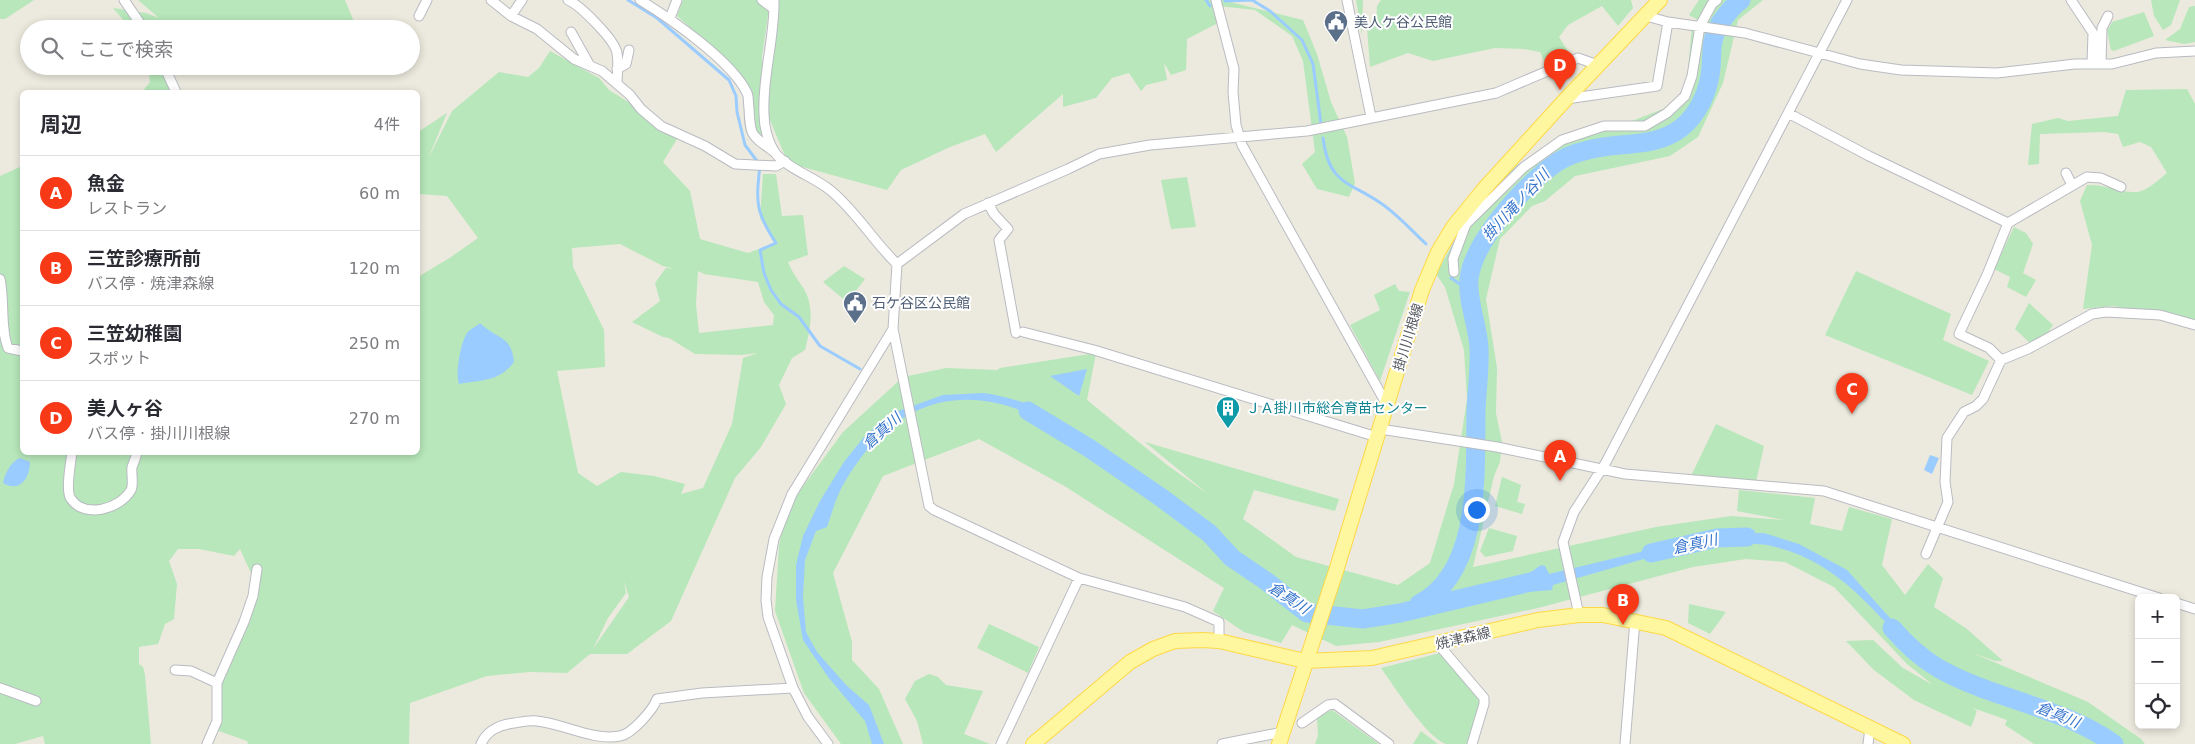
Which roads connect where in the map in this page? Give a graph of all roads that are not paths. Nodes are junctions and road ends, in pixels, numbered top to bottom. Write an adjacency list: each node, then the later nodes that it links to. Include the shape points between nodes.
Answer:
1 (124, 0): 21 (street)
2 (426, 0): 16 (street)
3 (491, 0): 17 (street)
4 (522, 0): 17 (street)
5 (568, 0): 31 (street, via 591,18 617,52)
6 (640, 0): 20 (street)
7 (676, 0): 20 (street)
8 (762, 0): 15 (street)
9 (1216, 0): 38 (street, via 1234,69 1233,92)
10 (1347, 0): 37 (street)
11 (1660, 0): 18 (main road, 掛川川根線)
12 (1717, 0): 23 (street, via 1712,4)
13 (1847, 0): 27 (street)
14 (2071, 0): 28 (street, via 2093,33)
15 (774, 5): 39 (street, via 764,114 768,138)
16 (419, 16)
17 (511, 16): 30 (street, via 537,29 574,58)
18 (1646, 16): 22 (street); 29 (main road, 掛川川根線)
19 (2108, 16): 28 (street, via 2102,28)
20 (670, 18): 39 (street, via 740,81 748,94 752,135)
21 (138, 20)
22 (1668, 22): 23 (street); 35 (street, via 1657,86)
23 (1703, 27): 27 (street, via 1744,33); 47 (street, via 1685,96 1667,113 1645,126 1604,126 1562,140 1524,167 1466,224 1453,259)
24 (571, 32): 30 (street)
25 (629, 50): 31 (street, via 626,64)
26 (2195, 51): 28 (street, via 2156,53 2120,63)
27 (1820, 53): 28 (street, via 1860,64 1911,70 1997,73); 36 (street)
28 (2096, 63)
29 (1598, 65): 35 (main road, 掛川川根線); 37 (street, via 1578,58 1496,93)
30 (590, 66): 33 (street)
31 (617, 69): 33 (street)
32 (168, 75): 34 (street)
33 (617, 84): 40 (street, via 662,126 735,164 776,166)
34 (175, 90)
35 (1566, 99): 53 (main road, 掛川川根線, via 1453,227 1422,290)
36 (1788, 113): 45 (street); 57 (street)
37 (1371, 117): 38 (street, via 1307,131)
38 (1240, 136): 44 (street, via 1099,154); 53 (street, via 1242,145)
39 (776, 153): 40 (street)
40 (785, 162): 46 (street, via 844,202)
41 (2066, 172): 42 (street)
42 (2072, 185): 43 (street, via 2086,177 2101,178); 45 (street)
43 (2121, 187)
44 (988, 203): 46 (street, via 964,214); 54 (street, via 1008,229 999,240 1020,332 1091,349)
45 (2008, 223): 52 (street, via 1959,334 1989,348)
46 (896, 264): 50 (street)
47 (1454, 272)
48 (0, 279): 51 (street, via 4,302 4,341 8,348)
49 (2195, 325): 52 (street, via 2160,315 2092,314)
50 (893, 329): 61 (street, via 929,506); 73 (street, via 792,494 774,539 766,600 773,632)
51 (20, 351)
52 (2001, 360): 58 (street, via 1983,399 1964,412 1947,438 1945,482 1948,502)
53 (1387, 405): 54 (main road, 掛川川根線)
54 (1379, 433): 57 (street, via 1497,447); 69 (main road, 掛川川根線)
55 (72, 455): 56 (street, via 68,492 71,499 82,508 105,509 119,504 132,489 132,468)
56 (137, 455)
57 (1602, 470): 58 (street, via 1824,491); 65 (street, via 1577,507 1562,542)
58 (1938, 527): 59 (street); 62 (street)
59 (1926, 554)
60 (257, 569): 71 (street, via 253,596 244,622)
61 (1079, 578): 67 (street, via 1185,607 1219,622); 82 (street)
62 (2147, 594)
63 (2180, 604): 64 (street)
64 (2195, 609)
65 (1579, 615): 66 (main road, 焼津森線); 68 (main road, 焼津森線, via 1538,620)
66 (1635, 620): 76 (main road, 焼津森線, via 1666,628); 87 (street)
67 (1219, 641): 69 (main road, 焼津森線); 83 (main road, 焼津森線, via 1174,642 1153,649 1130,662)
68 (1438, 644): 69 (main road, 焼津森線, via 1372,658); 86 (street, via 1484,698)
69 (1305, 661): 77 (main road, 掛川川根線)
70 (175, 670): 71 (street)
71 (217, 682): 79 (street, via 217,721)
72 (0, 688): 74 (street)
73 (793, 688): 78 (street, via 657,699 653,708); 81 (street, via 808,717)
74 (36, 701)
75 (1302, 723): 85 (street, via 1328,705 1335,704)
76 (1870, 728): 88 (street); 89 (main road, 焼津森線)
77 (1281, 738): 84 (street)
78 (622, 740): 80 (street, via 536,721 502,725 485,735)
79 (207, 744)
80 (480, 744)
81 (828, 744)
82 (1001, 744)
83 (1032, 744)
84 (1222, 744)
85 (1389, 744)
86 (1472, 744)
87 (1625, 744)
88 (1868, 744)
89 (1903, 744)

